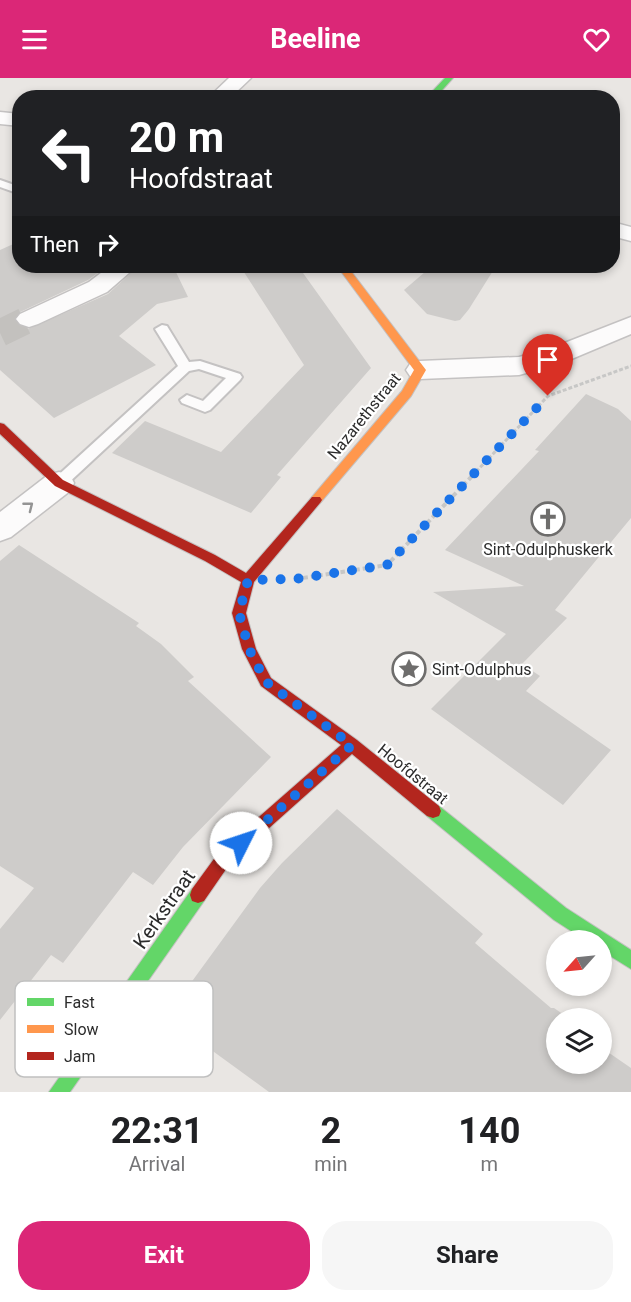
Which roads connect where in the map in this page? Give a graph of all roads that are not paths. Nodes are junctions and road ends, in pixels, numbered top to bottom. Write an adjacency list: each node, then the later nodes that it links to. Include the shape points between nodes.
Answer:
1 (241, 78): 3 (street)
2 (449, 78): 4 (street)
3 (227, 90)
4 (438, 90)
5 (116, 273): 7 (street, via 98,287)
6 (347, 273): 11 (street, Nazarethstraat)
7 (29, 319)
8 (631, 325): 11 (street, via 553,357 519,366)
9 (162, 329): 10 (lane)
10 (185, 367): 12 (lane, via 200,365 235,377 205,407); 14 (lane)
11 (420, 370): 16 (street, Nazarethstraat, via 407,393)
12 (187, 400)
13 (0, 427): 14 (street)
14 (59, 483): 15 (street, one-way to 14); 16 (street)
15 (0, 529)
16 (248, 580): 17 (street, Hoofdstraat, via 239,613 249,649 266,682)
17 (352, 745): 18 (street, Hoofdstraat); 21 (street, Kerkstraat, via 225,857)
18 (584, 930)
19 (612, 948): 20 (street, Hoofdstraat)
20 (631, 960)
21 (137, 981)
22 (70, 1077): 23 (street, Kerkstraat)
23 (59, 1092)

